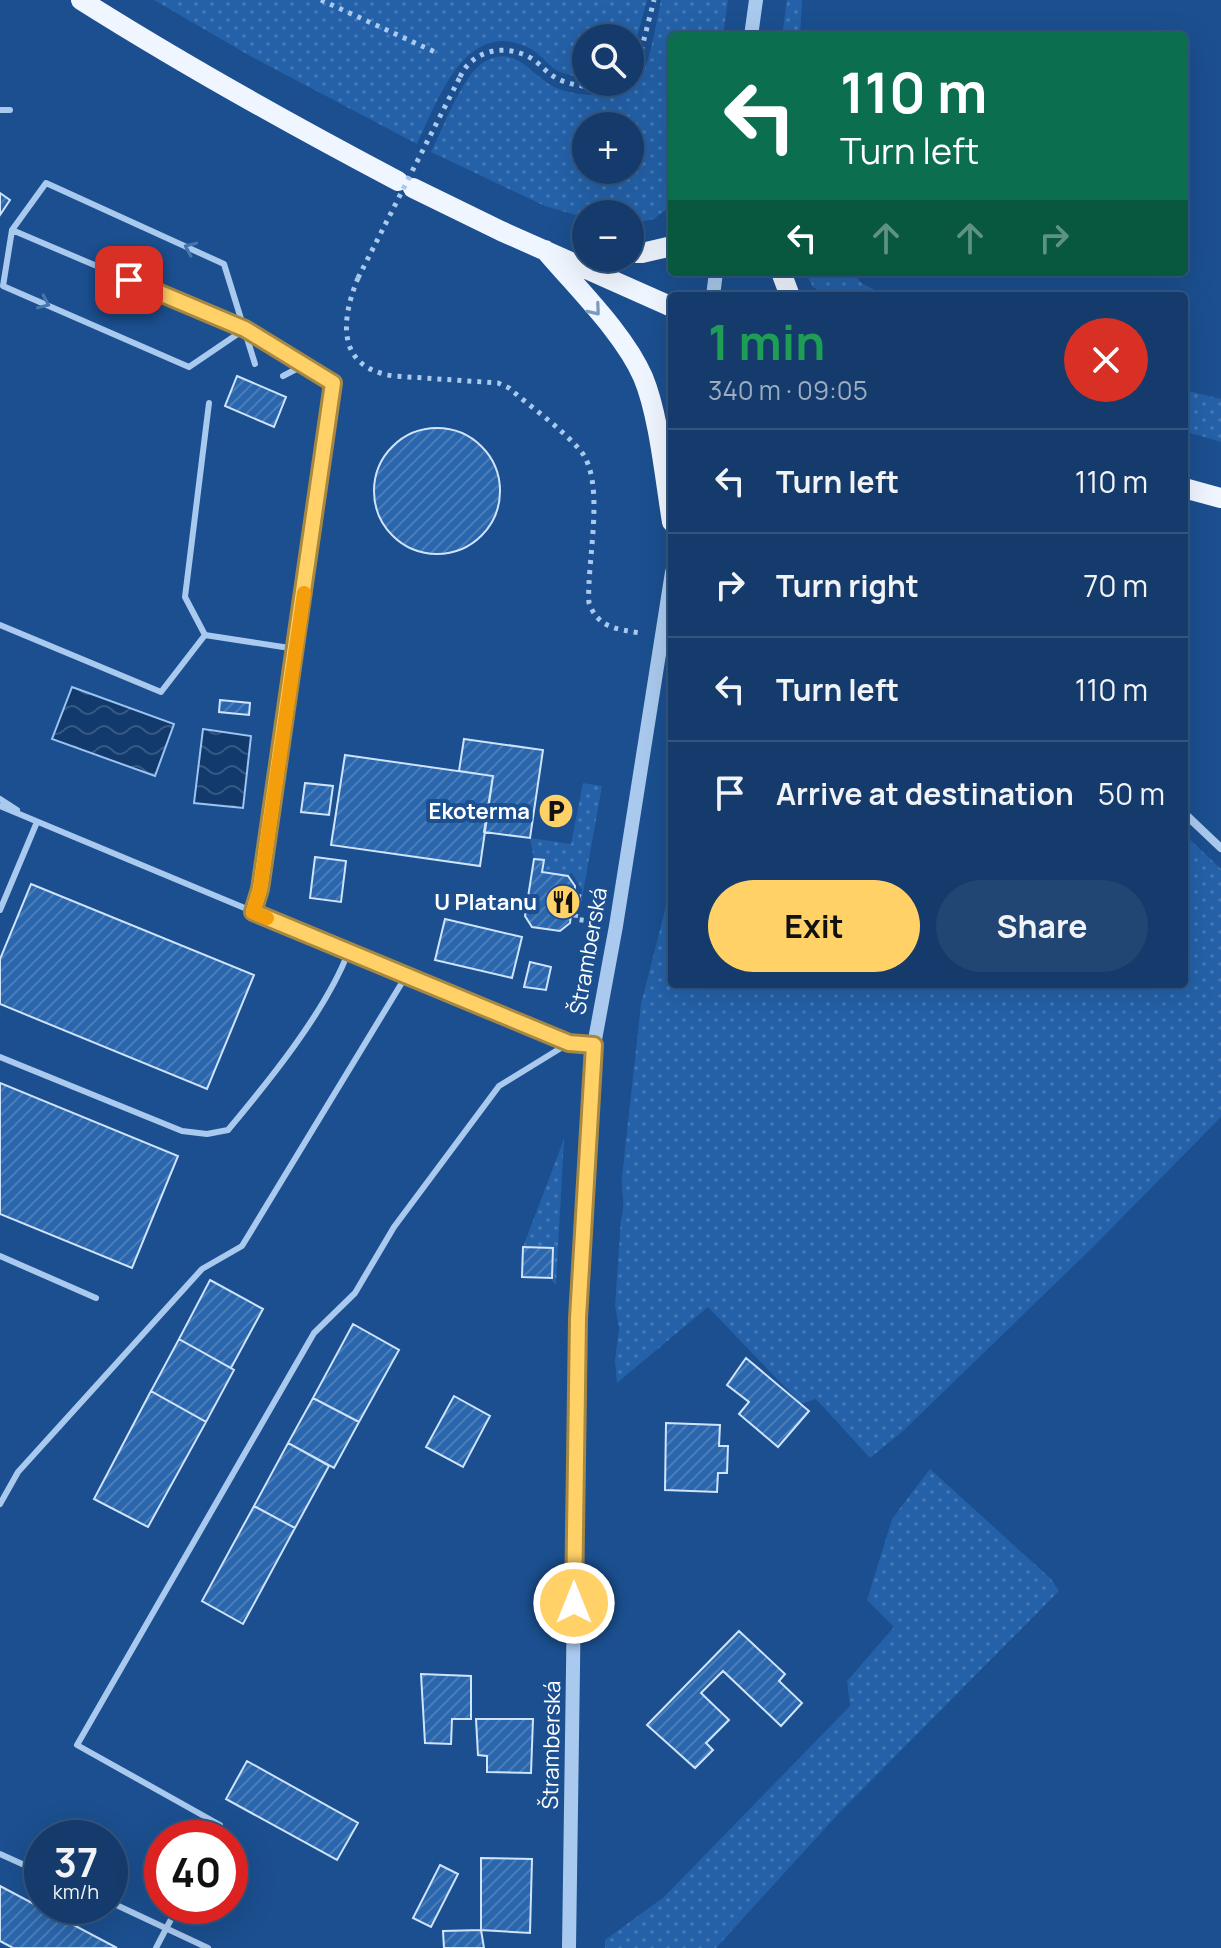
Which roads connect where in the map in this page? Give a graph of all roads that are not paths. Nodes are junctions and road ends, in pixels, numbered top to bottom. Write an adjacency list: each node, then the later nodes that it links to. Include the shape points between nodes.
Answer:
1 (81, 0): 8 (main road, via 282,120)
2 (756, 0): 3 (street)
3 (752, 32)
4 (0, 110): 5 (lane)
5 (10, 110)
6 (12, 230): 12 (lane); 12 (lane, one-way to 6, via 224,264 46,183); 12 (lane, one-way to 12, via 3,286 189,367)
7 (668, 247): 10 (main road)
8 (545, 250): 9 (main road); 11 (main road); 19 (main road, one-way to 19, via 626,346 642,376)
9 (572, 251)
10 (644, 253)
11 (668, 305)
12 (245, 329): 13 (lane); 14 (lane)
13 (255, 364)
14 (304, 365): 15 (lane); 24 (lane, via 333,383)
15 (283, 376)
16 (209, 403): 22 (lane, via 185,597)
17 (1188, 489): 18 (main road)
18 (1221, 498)
19 (668, 499)
20 (668, 615): 23 (street, Štramberská)
21 (0, 625): 22 (lane, via 161,692)
22 (205, 635): 24 (lane)
23 (666, 637): 35 (street, Štramberská)
24 (296, 649): 31 (lane)
25 (0, 799): 28 (lane)
26 (0, 806): 28 (lane)
27 (1188, 817): 29 (street)
28 (37, 823): 30 (lane); 31 (lane)
29 (1221, 848)
30 (0, 910)
31 (253, 912): 32 (lane)
32 (348, 953): 33 (lane); 36 (lane, via 298,1037 228,1130 182,1131)
33 (406, 976): 34 (lane); 39 (lane, via 242,1246 202,1269 18,1472)
34 (569, 1043): 35 (lane); 40 (lane, via 499,1086 394,1227 355,1293 314,1333 77,1745)
35 (594, 1045): 48 (street, Štramberská, via 578,1318)
36 (0, 1057)
37 (0, 1256): 38 (lane)
38 (96, 1298)
39 (0, 1504)
40 (211, 1820)
41 (0, 1854): 42 (lane)
42 (24, 1865)
43 (128, 1910): 45 (lane)
44 (169, 1924): 45 (lane)
45 (167, 1927): 46 (lane); 47 (lane)
46 (156, 1948)
47 (208, 1948)
48 (569, 1948)

